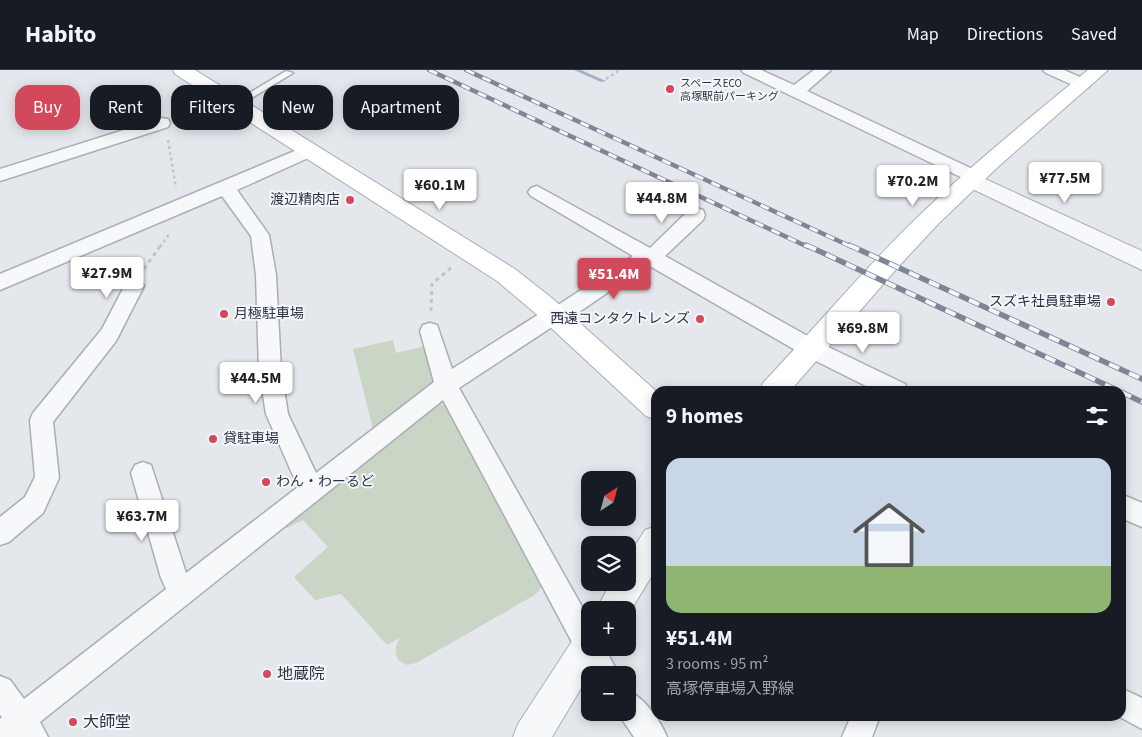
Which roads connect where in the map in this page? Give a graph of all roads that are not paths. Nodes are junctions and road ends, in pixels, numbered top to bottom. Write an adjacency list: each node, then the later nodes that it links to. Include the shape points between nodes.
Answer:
1 (182, 70): 7 (main road)
2 (749, 70): 8 (street)
3 (823, 70): 8 (street)
4 (1051, 70): 6 (street)
5 (289, 73): 9 (lane)
6 (1091, 77): 14 (main road)
7 (205, 85)
8 (796, 92): 14 (street)
9 (253, 94)
10 (253, 115): 12 (main road)
11 (162, 123): 13 (street)
12 (309, 151): 15 (street); 22 (main road, via 519,284)
13 (0, 174)
14 (973, 178): 19 (street); 24 (main road, via 907,241)
15 (226, 188): 20 (street); 30 (street, via 260,235 266,275 270,370 277,414 305,478)
16 (537, 192): 18 (street)
17 (696, 215): 18 (street)
18 (650, 256): 22 (street); 24 (street)
19 (1142, 261)
20 (0, 282)
21 (134, 286): 33 (street, via 109,335 41,420 47,478 34,505)
22 (555, 316): 25 (street); 28 (main road)
23 (430, 331): 25 (street)
24 (812, 349): 26 (main road); 27 (street)
25 (446, 385): 30 (street); 37 (street)
26 (778, 386)
27 (887, 386)
28 (651, 403)
29 (143, 473): 35 (street, via 174,578)
30 (315, 489): 35 (street)
31 (1126, 507): 32 (street)
32 (1142, 515)
33 (0, 533)
34 (651, 549): 36 (street)
35 (184, 592): 44 (street)
36 (618, 601)
37 (581, 631)
38 (593, 656): 45 (street)
39 (0, 690): 44 (street)
40 (1126, 705): 41 (street)
41 (1142, 714)
42 (636, 716): 46 (street)
43 (864, 721): 47 (street)
44 (19, 731)
45 (531, 737)
46 (652, 737)
47 (857, 737)

